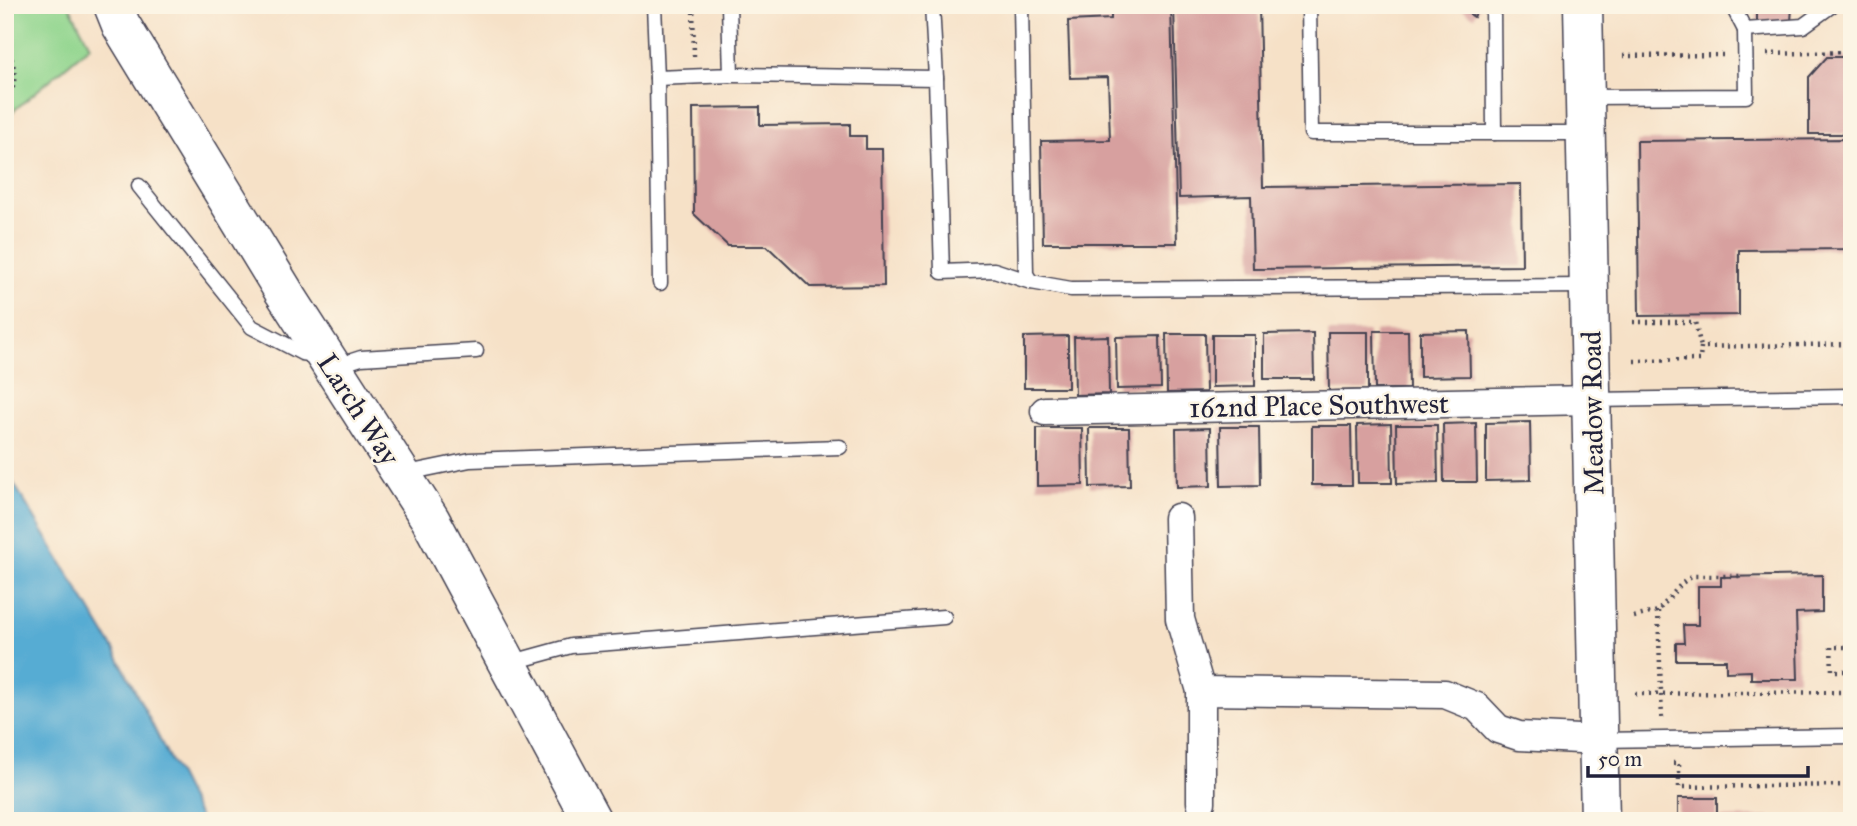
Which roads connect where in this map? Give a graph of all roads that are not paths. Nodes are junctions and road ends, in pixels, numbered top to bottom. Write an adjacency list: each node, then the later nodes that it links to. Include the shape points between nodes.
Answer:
1 (113, 5): 22 (street, Larch Way)
2 (654, 5): 13 (lane)
3 (729, 5): 12 (lane)
4 (932, 5): 14 (lane)
5 (1021, 5): 18 (lane, via 1026,274)
6 (1309, 5): 16 (lane, via 1311,133)
7 (1493, 5): 16 (lane)
8 (1583, 5): 15 (street, Meadow Road)
9 (1732, 5): 11 (lane)
10 (1832, 5): 11 (lane, via 1803,26)
11 (1745, 30): 15 (lane, via 1746,96)
12 (731, 75): 13 (lane); 14 (lane)
13 (657, 78): 19 (lane)
14 (936, 78): 18 (lane, via 942,272 994,270)
15 (1585, 115): 16 (lane); 20 (street, Meadow Road)
16 (1494, 133)
17 (139, 186): 22 (lane, via 252,327)
18 (1031, 282): 20 (lane, via 1071,289)
19 (660, 283)
20 (1589, 286): 24 (street, Meadow Road)
21 (476, 351): 22 (lane)
22 (328, 362): 27 (street, Larch Way)
23 (1852, 396): 24 (lane)
24 (1592, 400): 25 (street, 162nd Place Southwest); 33 (street, Meadow Road)
25 (1045, 411)
26 (840, 447): 27 (lane, via 470,460)
27 (401, 475): 30 (street, Larch Way)
28 (1178, 518): 31 (street, via 1180,619)
29 (944, 617): 30 (lane, via 571,646)
30 (508, 663): 35 (street, Larch Way)
31 (1201, 691): 33 (street, via 1445,694 1477,707 1498,729 1519,736); 34 (street)
32 (1852, 736): 33 (lane)
33 (1599, 740): 36 (street, Meadow Road)
34 (1201, 802)
35 (592, 821)
36 (1600, 821)

